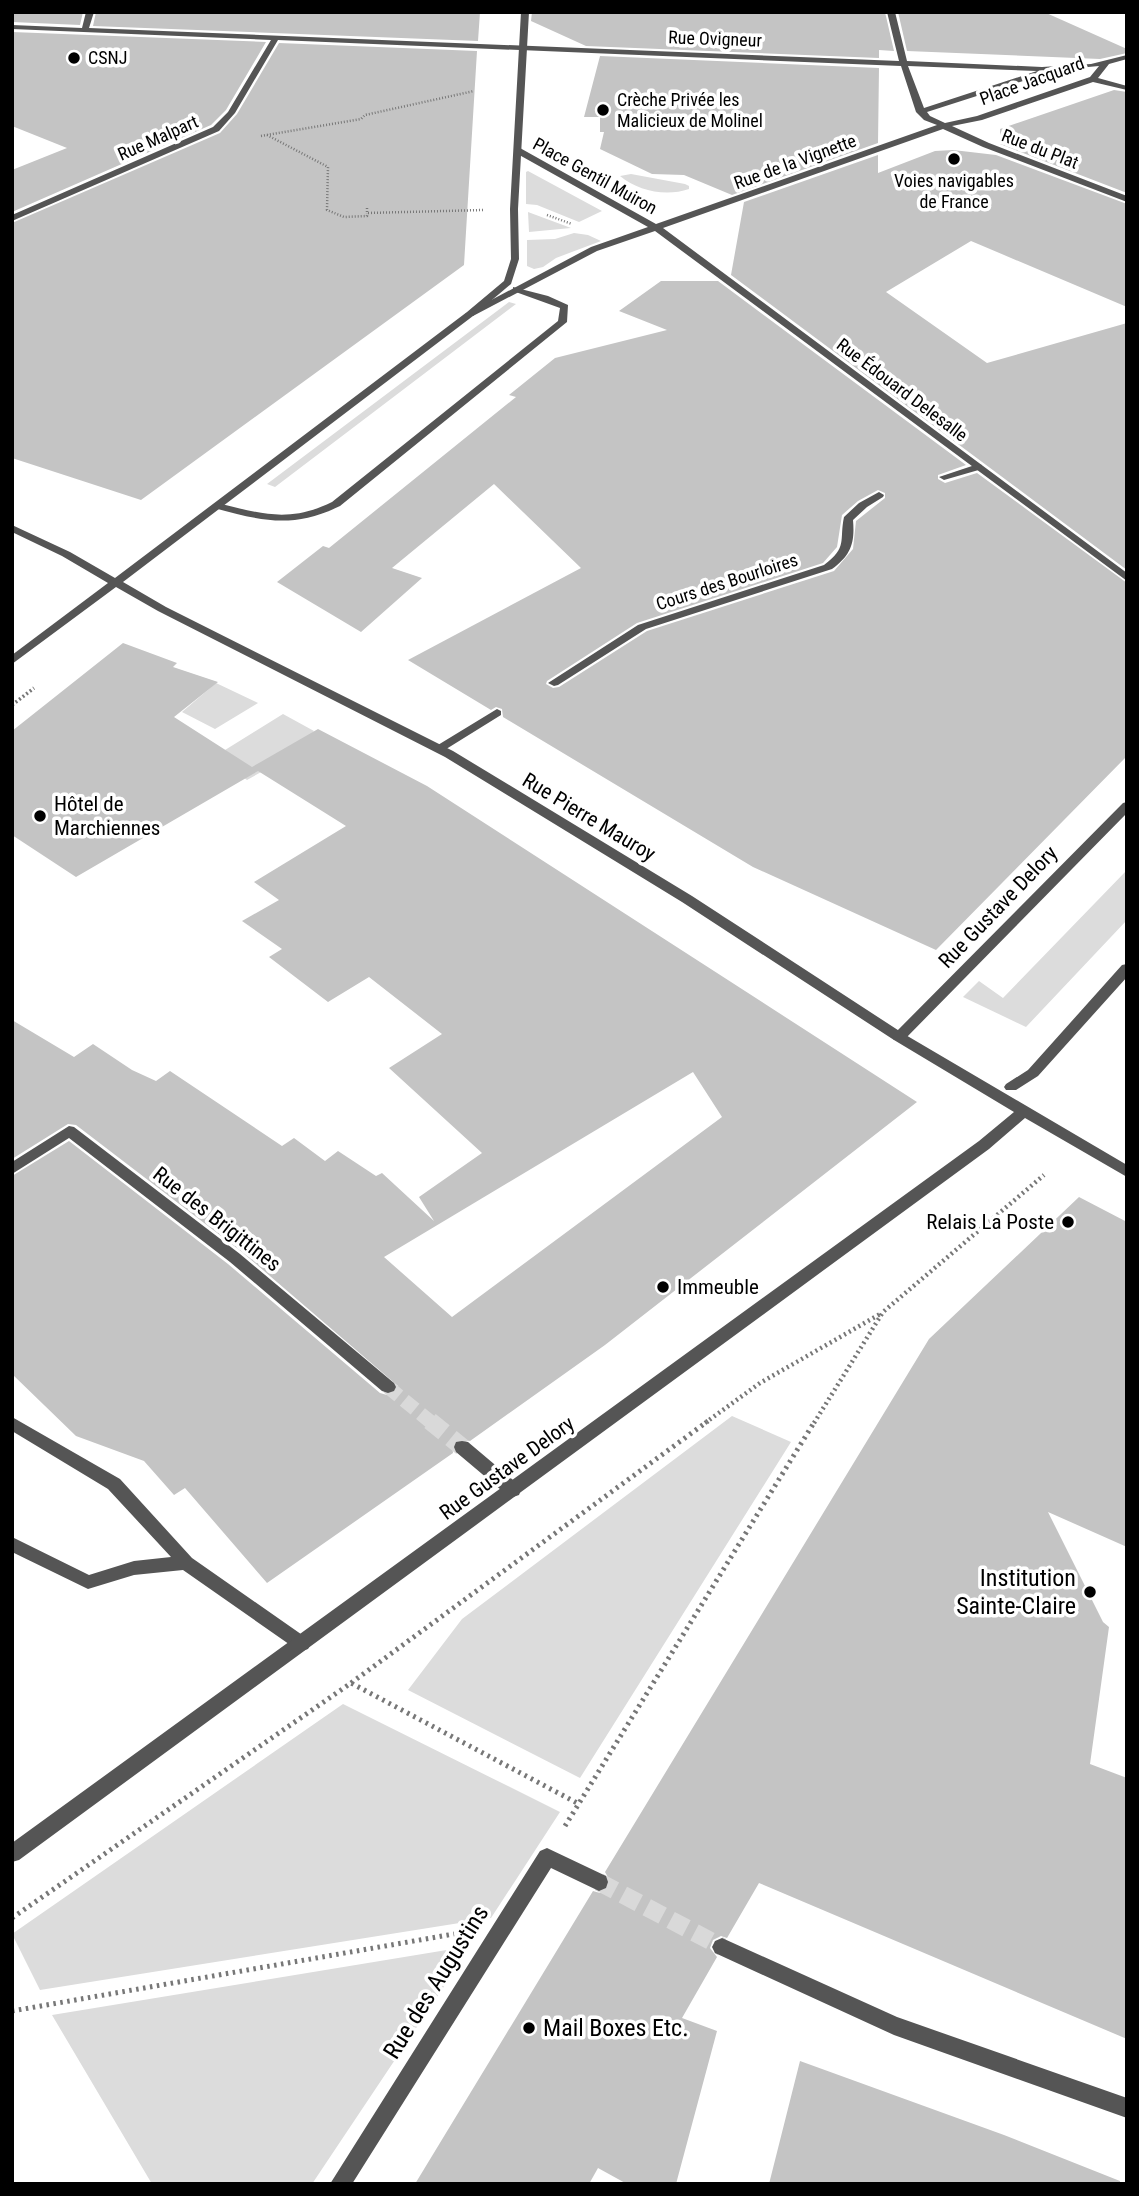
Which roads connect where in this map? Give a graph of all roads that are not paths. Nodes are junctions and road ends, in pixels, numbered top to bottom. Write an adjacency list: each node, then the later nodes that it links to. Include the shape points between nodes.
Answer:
1 (90, 12): 5 (street)
2 (525, 12): 7 (street, Place Gentil Muiron)
3 (891, 12): 9 (street)
4 (12, 27): 5 (street, Rue Ovigneur)
5 (85, 30): 6 (street, Rue Ovigneur)
6 (276, 37): 7 (street, Rue Ovigneur); 18 (street, Rue Malpart, via 231,113 216,129)
7 (525, 46): 9 (street, Rue Ovigneur); 16 (street, Place Gentil Muiron)
8 (1127, 57): 10 (street)
9 (904, 61): 11 (street, Place Jacquard); 14 (street)
10 (1105, 64): 11 (street, Place Jacquard); 12 (street, Place Jacquard)
11 (1053, 68): 14 (street, Place Jacquard)
12 (1093, 79): 13 (street); 15 (street, Place Jacquard)
13 (1127, 88)
14 (920, 111): 15 (street)
15 (943, 126): 17 (street, Rue du Plat); 19 (street, Rue de la Vignette)
16 (517, 150): 19 (street, Place Gentil Muiron); 21 (street, Place Gentil Muiron, via 512,274)
17 (1127, 199)
18 (12, 218)
19 (657, 228): 20 (street, Rue de la Vignette, via 594,250); 22 (street, Rue Édouard Delesalle)
20 (516, 289): 21 (street, Rue de la Vignette); 25 (street, via 565,307 562,322 336,504 293,520)
21 (470, 314): 25 (street)
22 (978, 467): 23 (street); 27 (street, Rue Édouard Delesalle)
23 (944, 477)
24 (880, 495): 30 (street, Cours des Bourloires, via 848,519 850,541 845,555 828,568 642,627)
25 (218, 506): 28 (street)
26 (12, 528): 28 (street, Rue Pierre Mauroy)
27 (1127, 578)
28 (116, 583): 29 (street); 32 (street, Rue Pierre Mauroy)
29 (12, 661)
30 (554, 683)
31 (497, 713): 32 (street)
32 (439, 748): 35 (street, Rue Pierre Mauroy)
33 (1127, 806): 35 (street, Rue Gustave Delory)
34 (1127, 968): 36 (street, via 1033,1073)
35 (900, 1037): 37 (street, Rue Pierre Mauroy)
36 (1011, 1087)
37 (1024, 1111): 39 (street, Rue Pierre Mauroy); 43 (street, Rue Gustave Delory)
38 (12, 1169): 40 (street, Rue des Brigittines, via 69,1131 235,1258)
39 (1127, 1172)
40 (388, 1387)
41 (12, 1423): 45 (street, via 114,1484)
42 (461, 1447): 43 (street)
43 (513, 1490): 46 (street, Rue Gustave Delory)
44 (12, 1544): 45 (street, via 88,1582 134,1568)
45 (186, 1563): 46 (street)
46 (302, 1644): 47 (street, Rue Gustave Delory)
47 (12, 1854)
48 (599, 1882): 51 (street, Rue des Augustins, via 547,1857)
49 (722, 1947): 50 (street, via 894,2025)
50 (1127, 2108)
51 (340, 2184)

